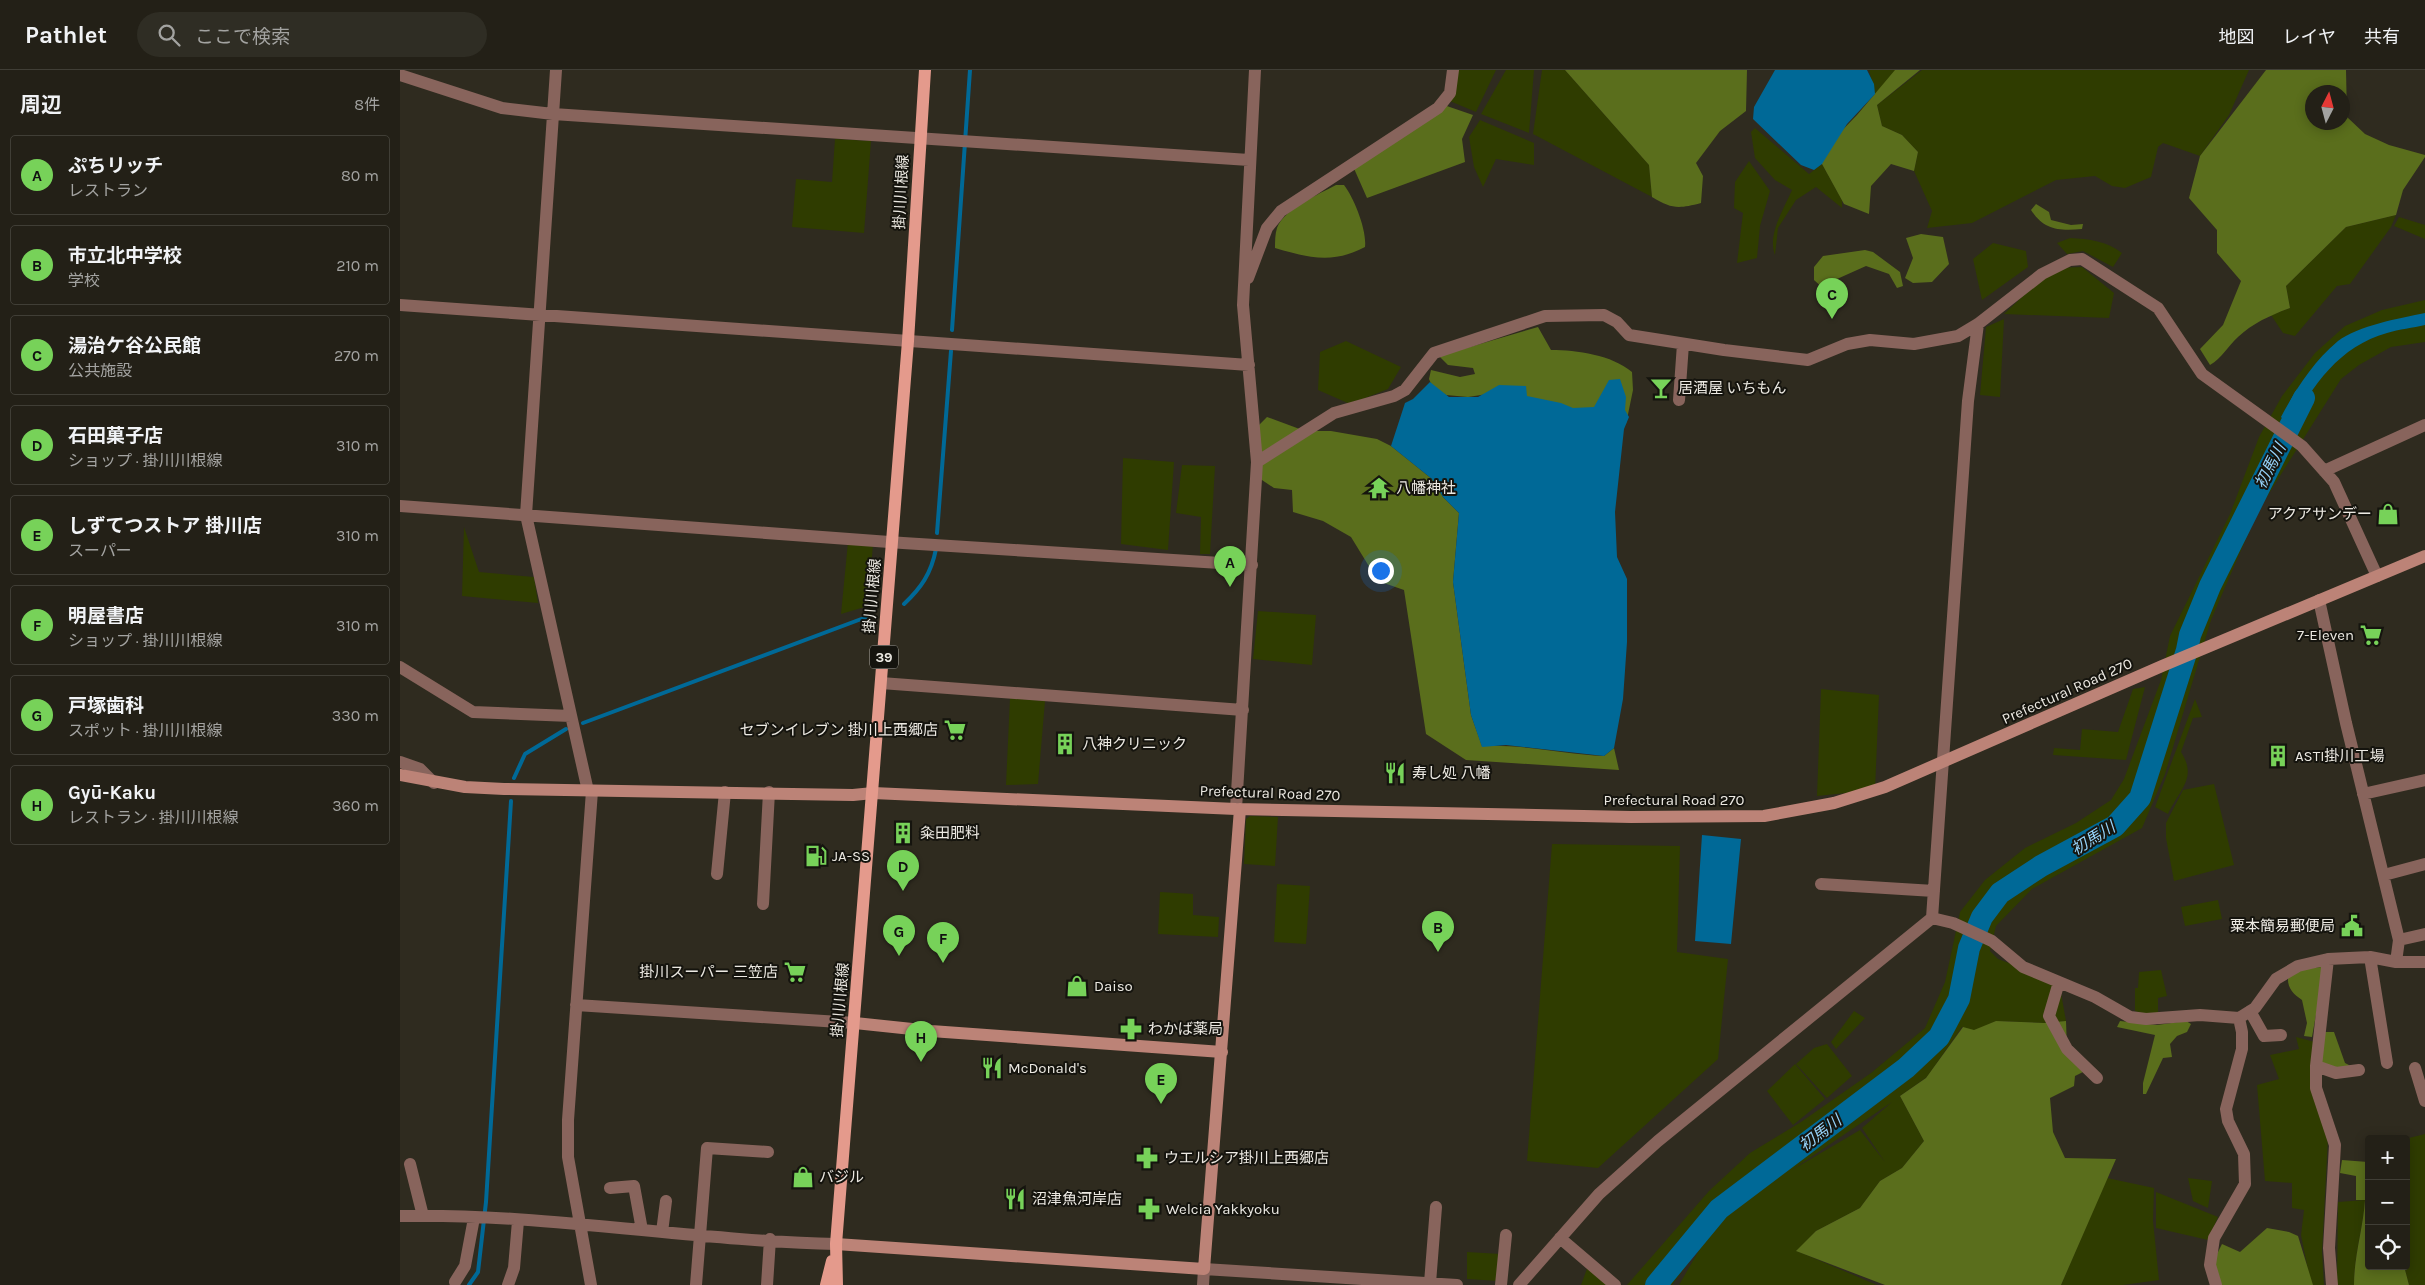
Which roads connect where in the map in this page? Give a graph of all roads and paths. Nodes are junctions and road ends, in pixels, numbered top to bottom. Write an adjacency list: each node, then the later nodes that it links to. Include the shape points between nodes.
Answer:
1 (556, 70): 6 (street)
2 (925, 70): 7 (main road, 掛川川根線 / 39)
3 (1255, 70): 8 (street)
4 (1453, 70): 9 (street, via 1450,93 1438,108 1281,211 1267,228)
5 (400, 75): 6 (street, via 502,108)
6 (553, 114): 7 (street); 11 (street)
7 (920, 138): 8 (street); 13 (main road, 掛川川根線 / 39)
8 (1249, 160): 9 (street)
9 (1244, 290): 15 (street)
10 (400, 305): 11 (street)
11 (539, 314): 13 (street); 21 (street)
12 (1978, 324): 14 (street, via 1958,336 1937,342 1914,344 1870,340 1847,344 1808,360); 19 (street, via 2042,274 2070,260 2082,259 2158,308 2202,374 2302,446); 32 (street, via 1968,401)
13 (908, 341): 15 (street); 22 (main road, 掛川川根線 / 39)
14 (1683, 344): 16 (street); 18 (street, via 1629,335 1617,322 1604,315 1545,316 1434,353 1405,390 1334,412)
15 (1249, 365): 18 (street)
16 (1680, 400)
17 (2425, 425): 19 (street)
18 (1257, 462): 24 (street)
19 (2324, 471): 25 (street, via 2334,482)
20 (400, 506): 21 (street)
21 (526, 515): 22 (street); 30 (street)
22 (893, 542): 24 (street); 28 (main road, 掛川川根線 / 39)
23 (2425, 556): 25 (street, Prefectural Road 270)
24 (1252, 565): 29 (street)
25 (2377, 576): 26 (street, Prefectural Road 270)
26 (2319, 600): 32 (street, Prefectural Road 270); 40 (street)
27 (400, 667): 30 (street, via 473,712)
28 (882, 683): 29 (street); 39 (main road, 掛川川根線 / 39)
29 (1243, 710): 41 (street)
30 (571, 716): 36 (street)
31 (400, 762): 35 (street, via 420,769)
32 (1941, 764): 41 (street, Prefectural Road 270, via 1834,803 1764,816 1621,817); 46 (street)
33 (400, 775): 35 (street, Prefectural Road 270)
34 (2425, 780): 40 (street)
35 (434, 783): 36 (street, Prefectural Road 270)
36 (590, 791): 37 (street, Prefectural Road 270); 56 (street)
37 (724, 792): 38 (street, Prefectural Road 270); 43 (street)
38 (770, 792): 39 (street, Prefectural Road 270); 47 (street)
39 (873, 793): 41 (street, Prefectural Road 270); 58 (main road, 掛川川根線 / 39)
40 (2364, 794): 44 (street)
41 (1238, 809): 60 (street)
42 (2425, 864): 44 (street)
43 (717, 874)
44 (2384, 875): 50 (street)
45 (1821, 884): 46 (street)
46 (1934, 891): 48 (street)
47 (763, 904)
48 (1932, 918): 55 (street, via 1953,923 1992,941 2022,967); 81 (street, via 1658,1141 1599,1194)
49 (2425, 934): 50 (street)
50 (2399, 940): 53 (street)
51 (2370, 957): 52 (street); 53 (street); 61 (street)
52 (2328, 960): 57 (street, via 2298,966 2276,978 2255,1008); 62 (street)
53 (2396, 962): 54 (street)
54 (2425, 962)
55 (2059, 982): 57 (street, via 2130,1017); 65 (street, via 2049,1016 2067,1049)
56 (576, 1005): 58 (street); 76 (street, via 568,1157)
57 (2244, 1015): 59 (street, via 2264,1036); 99 (street, via 2242,1049 2226,1109 2228,1121 2244,1154 2245,1184 2214,1238 2210,1265)
58 (855, 1023): 60 (street); 83 (main road, 掛川川根線 / 39)
59 (2281, 1036)
60 (1222, 1052): 84 (street)
61 (2387, 1064)
62 (2316, 1066): 64 (street, via 2336,1073); 100 (street, via 2316,1088 2335,1146 2329,1248)
63 (2415, 1068): 66 (street)
64 (2359, 1070)
65 (2097, 1078)
66 (2425, 1101)
67 (768, 1152): 79 (street, via 707,1148)
68 (410, 1164): 73 (street)
69 (610, 1188): 77 (street, via 634,1186)
70 (666, 1201): 78 (street)
71 (1436, 1207): 87 (street)
72 (400, 1216): 73 (street)
73 (424, 1216): 74 (street)
74 (474, 1218): 75 (street); 85 (street, via 466,1266)
75 (518, 1221): 76 (street); 88 (street, via 514,1268)
76 (579, 1224): 77 (street); 89 (street)
77 (642, 1230): 78 (street)
78 (662, 1232): 79 (street)
79 (700, 1235): 82 (street); 90 (street)
80 (1506, 1235): 96 (street)
81 (1560, 1238): 97 (street); 98 (street)
82 (770, 1239): 83 (street); 91 (street)
83 (836, 1244): 84 (street); 92 (main road, 掛川川根線 / 39); 93 (main road, 掛川川根線 / 39)
84 (1204, 1269): 86 (street); 94 (street)
85 (455, 1282)
86 (1388, 1283): 87 (street)
87 (1425, 1284): 95 (street)
88 (508, 1285)
89 (591, 1285)
90 (696, 1285)
91 (767, 1285)
92 (826, 1285)
93 (836, 1285)
94 (1203, 1285)
95 (1456, 1285)
96 (1501, 1285)
97 (1519, 1285)
98 (1615, 1285)
99 (2216, 1285)
100 (2332, 1285)

